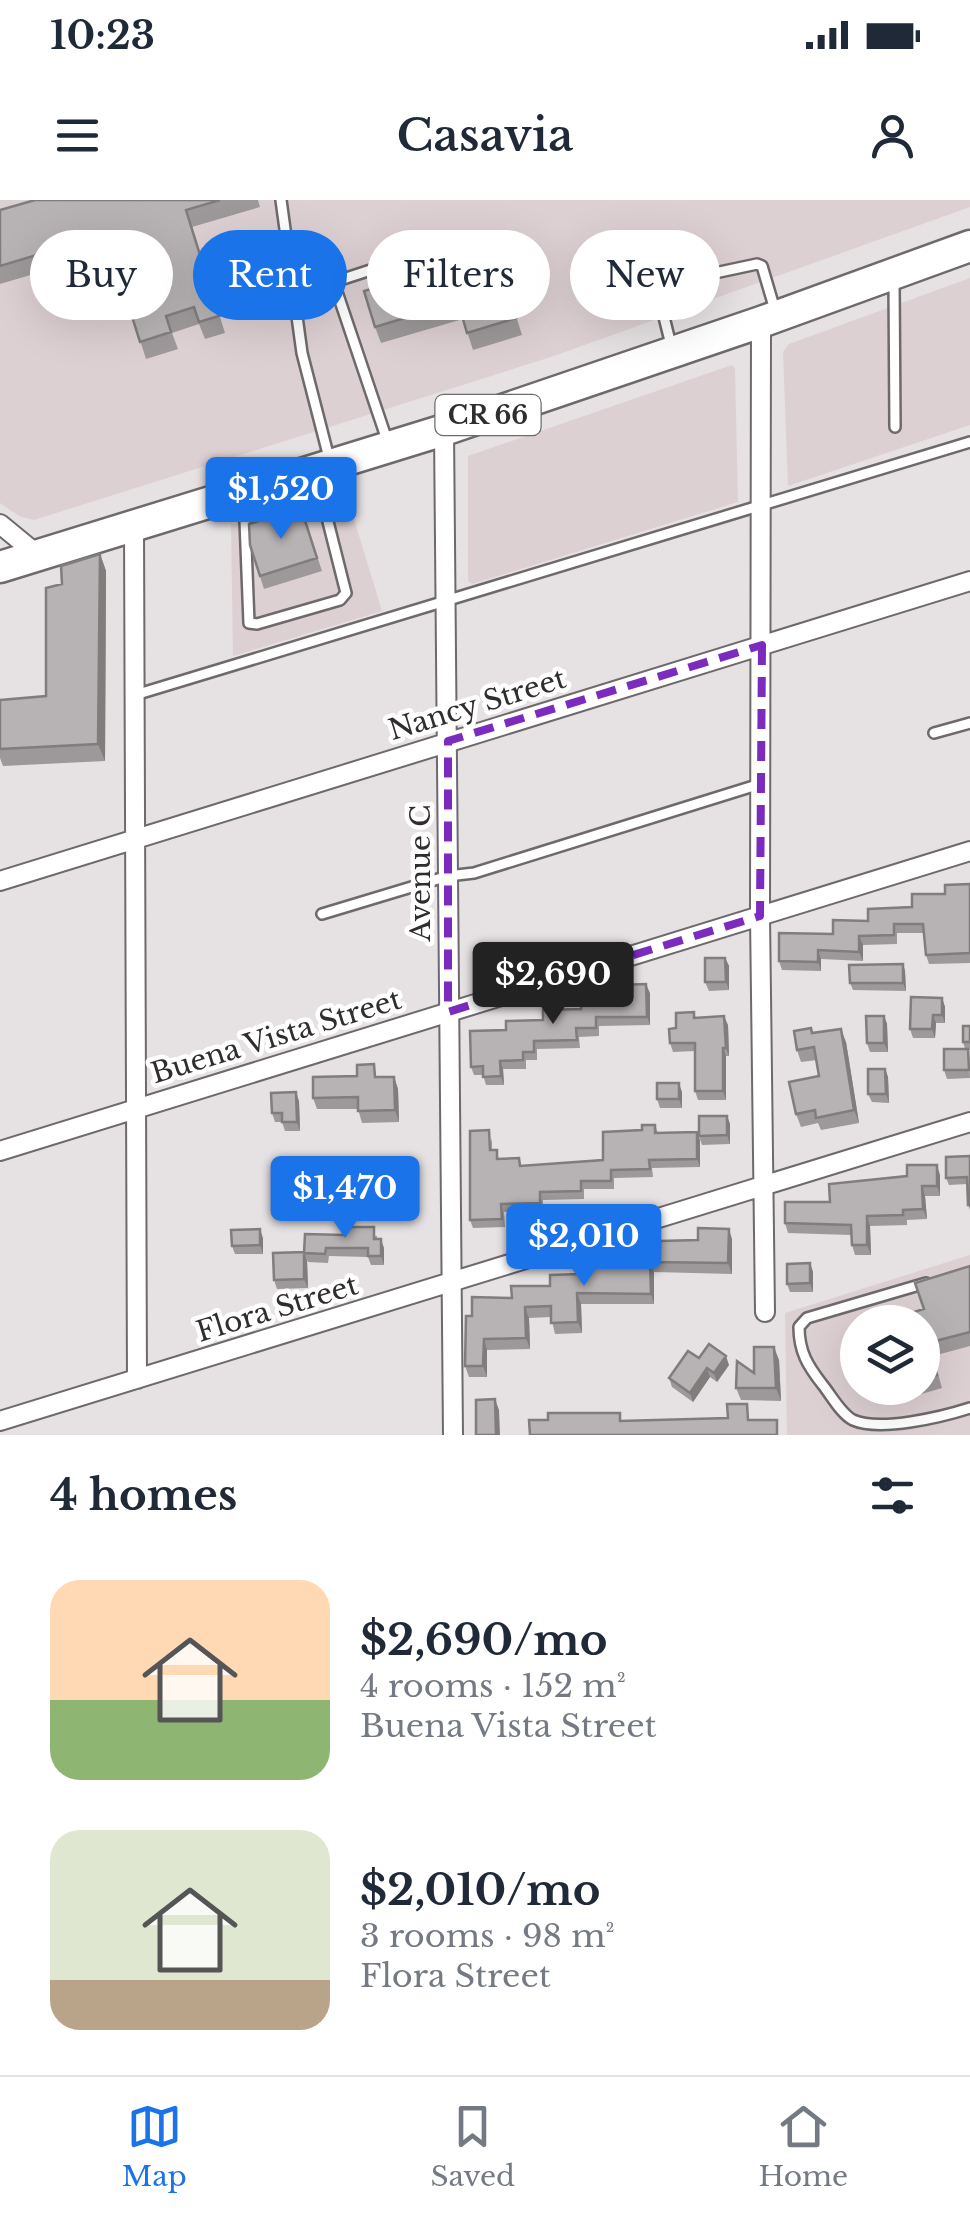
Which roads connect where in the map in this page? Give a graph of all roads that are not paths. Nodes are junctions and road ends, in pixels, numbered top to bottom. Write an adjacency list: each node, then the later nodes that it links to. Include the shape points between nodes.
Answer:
1 (281, 200): 11 (lane)
2 (970, 246): 4 (main road, CR 66)
3 (367, 271): 10 (lane, via 335,286)
4 (894, 274): 5 (main road, CR 66); 7 (lane)
5 (769, 319): 6 (main road, CR 66); 6 (lane, via 758,264 668,283 659,297); 13 (street)
6 (673, 352): 8 (main road, CR 66)
7 (895, 427)
8 (444, 430): 10 (main road, CR 66); 19 (street, Avenue C)
9 (970, 442): 13 (lane)
10 (390, 447): 11 (main road, CR 66)
11 (323, 468): 12 (main road, CR 66); 12 (lane, via 346,593 257,624 249,623)
12 (244, 492): 15 (main road, CR 66)
13 (762, 506): 19 (lane); 20 (street)
14 (0, 524): 16 (street)
15 (134, 526): 16 (main road, CR 66); 21 (street)
16 (38, 556): 17 (main road, CR 66)
17 (0, 568)
18 (970, 581): 20 (street, Nancy Street)
19 (446, 601): 21 (lane); 24 (street, Avenue C)
20 (762, 645): 24 (street, Nancy Street); 25 (street)
21 (134, 696): 26 (street)
22 (970, 723): 23 (lane)
23 (934, 733)
24 (448, 741): 26 (street, Nancy Street); 28 (street, Avenue C)
25 (761, 784): 28 (lane); 31 (street)
26 (135, 838): 29 (street, Nancy Street); 33 (street)
27 (970, 850): 31 (street, Buena Vista Street)
28 (448, 876): 30 (lane); 32 (street, Avenue C)
29 (0, 881)
30 (322, 914)
31 (760, 916): 32 (street, Buena Vista Street); 36 (street)
32 (448, 1012): 33 (street, Buena Vista Street); 38 (street, Avenue C)
33 (136, 1107): 35 (street, Buena Vista Street); 40 (street)
34 (970, 1122): 36 (street, Flora Street)
35 (0, 1151)
36 (762, 1185): 38 (street, Flora Street); 39 (street)
37 (934, 1280): 41 (lane, via 807,1318 799,1342 806,1364 849,1419 870,1425)
38 (452, 1283): 40 (street, Flora Street); 43 (street, Avenue C)
39 (764, 1312)
40 (137, 1379): 42 (street, Flora Street)
41 (970, 1408)
42 (0, 1421)
43 (453, 1435)

